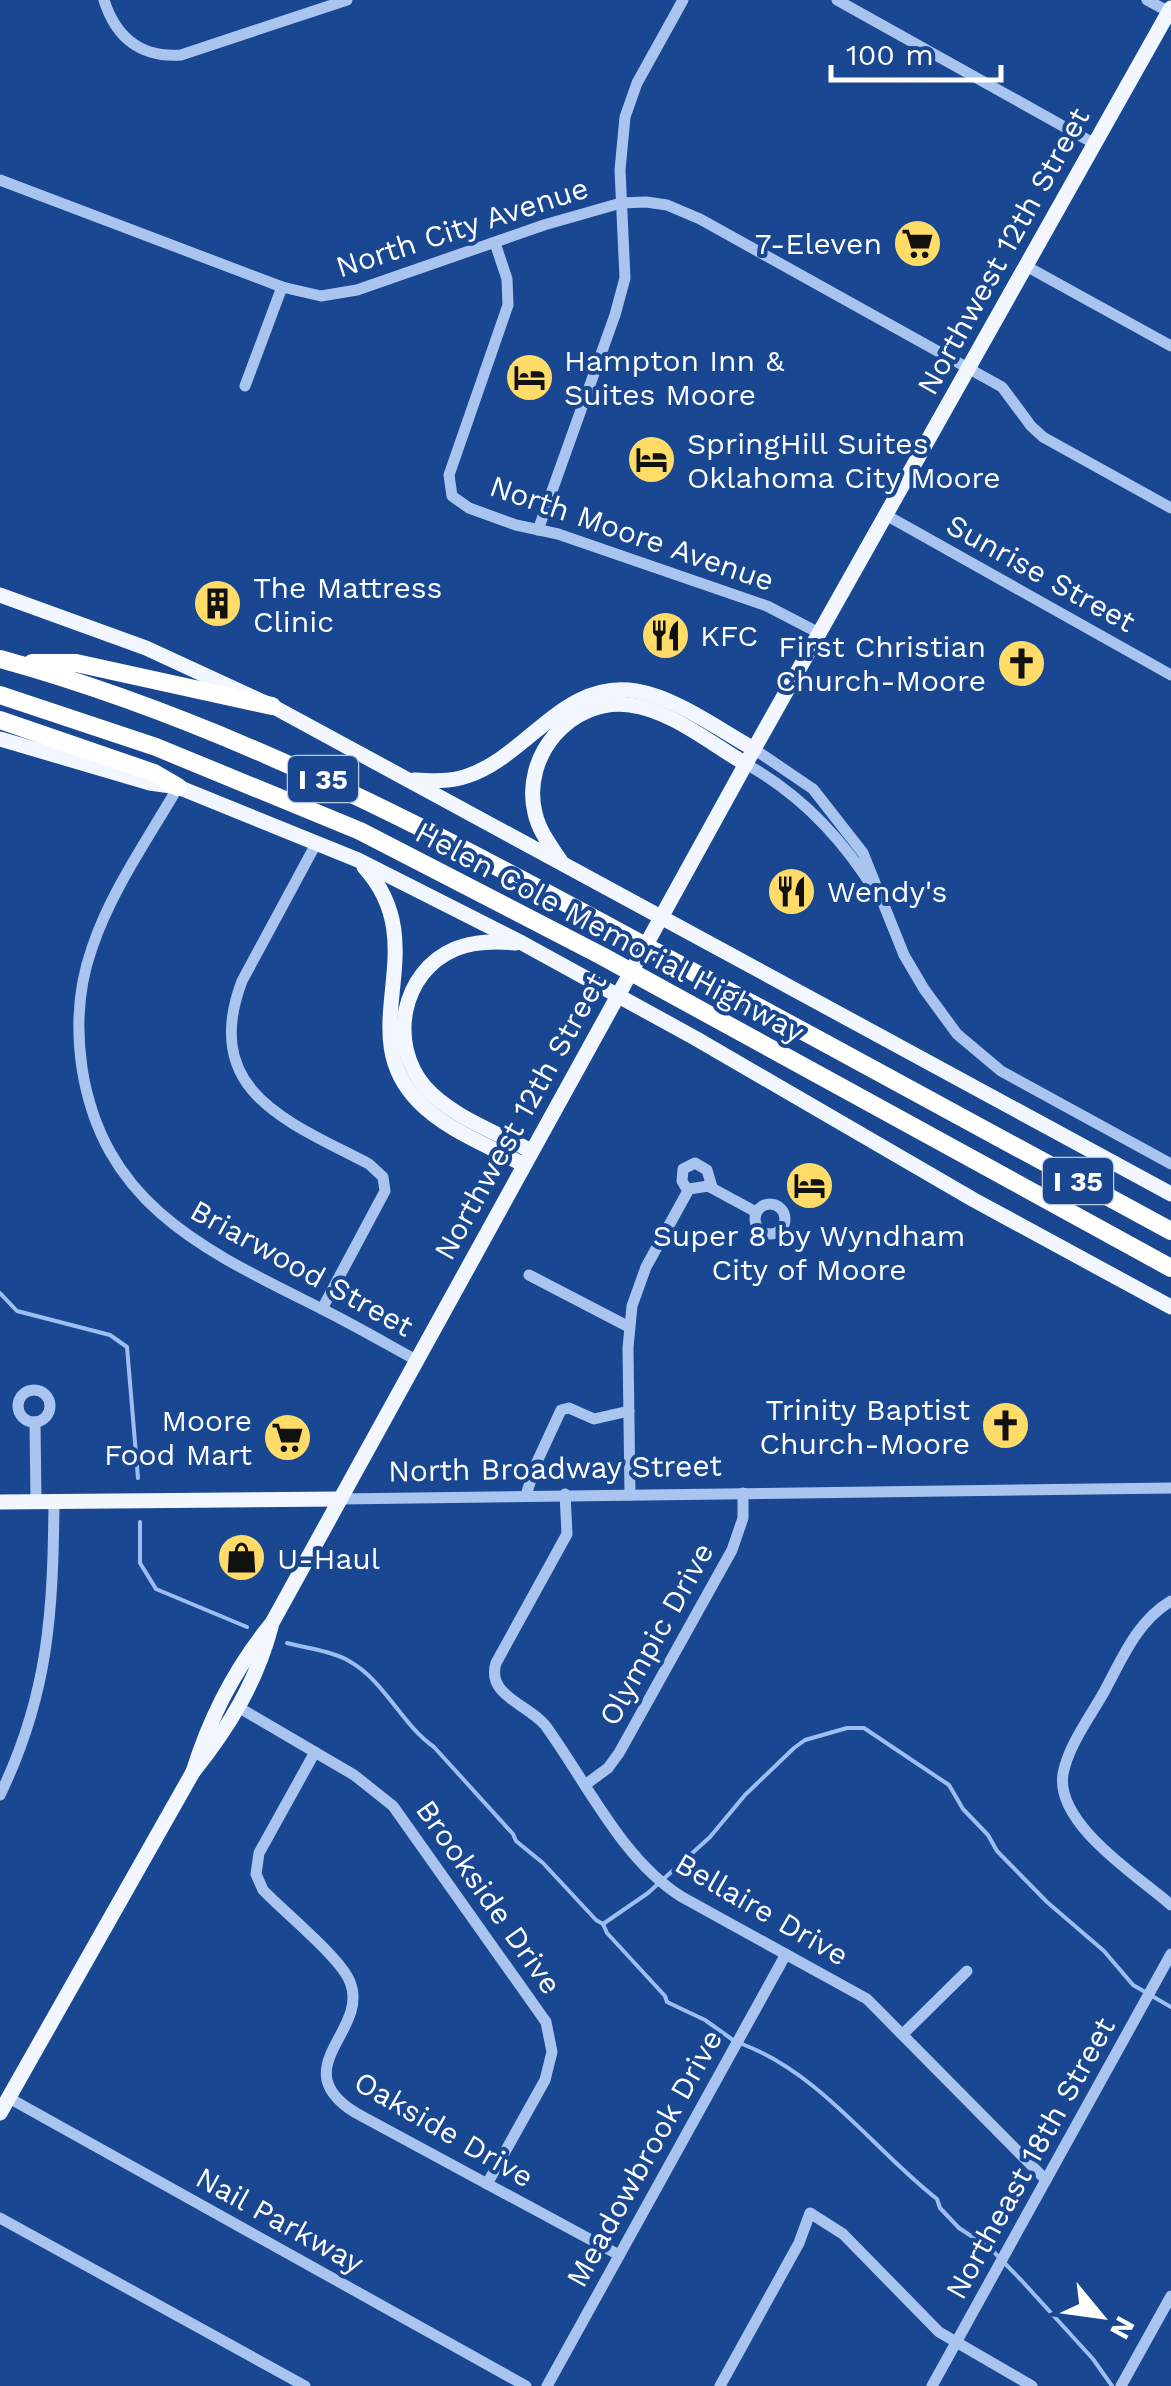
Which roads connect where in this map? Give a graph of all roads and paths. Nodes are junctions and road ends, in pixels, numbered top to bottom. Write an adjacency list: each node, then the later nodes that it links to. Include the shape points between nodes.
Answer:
1 (104, 0): 2 (street, via 126,39 164,56)
2 (347, 0)
3 (684, 0): 9 (street, via 631,96 622,138)
4 (836, 0): 7 (street)
5 (1147, 0): 6 (street)
6 (1170, 10): 7 (main road, Northwest 12th Street)
7 (1094, 144): 11 (main road, Northwest 12th Street)
8 (0, 180): 12 (street, North City Avenue)
9 (622, 202): 10 (street, North City Avenue); 14 (street, North City Avenue, via 682,210); 18 (street, via 626,258 620,296)
10 (495, 242): 12 (street, North City Avenue, via 350,292 321,296); 18 (street, North Moore Avenue, via 508,305 449,490 469,508)
11 (1026, 266): 13 (street); 14 (main road, Northwest 12th Street)
12 (282, 287): 15 (street)
13 (1171, 346)
14 (968, 368): 16 (street, North City Avenue, via 1010,395 1043,437); 17 (main road, Northwest 12th Street)
15 (245, 386)
16 (1171, 508)
17 (886, 515): 20 (main road, Northwest 12th Street); 22 (street, Sunrise Street)
18 (538, 530): 20 (street, North Moore Avenue, via 767,606)
19 (0, 595): 24 (main road, via 146,648)
20 (819, 633): 27 (main road, Northwest 12th Street)
21 (6, 660): 24 (highway, via 76,664); 40 (highway, Helen Cole Memorial Highway / I 35, via 178,720 373,801)
22 (1171, 675)
23 (0, 695): 41 (highway, Helen Cole Memorial Highway / I 35, via 156,747 360,831)
24 (272, 706): 28 (main road)
25 (0, 720): 29 (highway)
26 (0, 738): 29 (main road)
27 (750, 756): 28 (main road, via 660,698 618,690 572,703 480,770 444,782); 32 (main road, via 632,705 600,706 573,718 545,747 532,794 540,826); 34 (main road, Northwest 12th Street); 35 (street, via 813,789 863,853 904,955 971,1047 1024,1084)
28 (411, 780): 32 (main road)
29 (178, 787): 30 (main road); 44 (street, Briarwood Street, via 92,946 78,1011 85,1085 119,1166 154,1210 234,1266)
30 (317, 842): 31 (main road); 44 (street, via 242,981 230,1033 237,1067 262,1104 383,1177 380,1200)
31 (358, 860): 33 (main road); 34 (main road, via 386,896 394,919 390,1038 402,1079 428,1111)
32 (563, 863): 38 (main road)
33 (522, 943): 34 (main road, via 478,942 444,955 415,986 403,1030 408,1059 432,1095); 43 (main road)
34 (528, 1158): 46 (main road, Northwest 12th Street)
35 (1171, 1164)
36 (712, 1187): 37 (street); 37 (street, via 710,1173 695,1163 683,1169); 39 (street)
37 (688, 1191): 45 (street, via 645,1270)
38 (1171, 1194)
39 (756, 1212)
40 (1171, 1231)
41 (1171, 1268)
42 (529, 1275): 45 (street)
43 (1171, 1307)
44 (322, 1309): 46 (street, Briarwood Street)
45 (629, 1327): 47 (street)
46 (416, 1360): 54 (main road, Northwest 12th Street)
47 (629, 1410): 52 (street); 53 (street, via 594,1419 561,1410)
48 (35, 1422): 57 (street)
49 (1171, 1488): 50 (street, North Broadway Street)
50 (743, 1493): 52 (street, North Broadway Street); 64 (street, Olympic Drive, via 732,1550 620,1753)
51 (565, 1494): 52 (street, North Broadway Street); 53 (street, North Broadway Street); 64 (street, Bellaire Drive, via 567,1534 493,1677 501,1692 533,1712)
52 (630, 1494)
53 (526, 1495): 54 (street, North Broadway Street)
54 (340, 1498): 55 (main road, North Broadway Street); 59 (main road, Northwest 12th Street)
55 (54, 1501): 57 (main road, North Broadway Street); 65 (street, via 48,1644 32,1714)
56 (0, 1502): 57 (main road, North Broadway Street)
57 (36, 1502)
58 (1171, 1601): 66 (street, via 1134,1638 1062,1780 1069,1808 1085,1831)
59 (272, 1624): 60 (main road, via 244,1656); 61 (main road, via 261,1666)
60 (220, 1704): 61 (main road); 63 (main road)
61 (238, 1707): 62 (street, Brookside Drive); 63 (main road)
62 (315, 1752): 73 (street, Brookside Drive, via 402,1815 546,2022 552,2052 544,2080); 73 (street, Oakside Drive, via 259,1853 256,1874 350,1980 352,2008 326,2065 328,2084 342,2105)
63 (193, 1772): 71 (main road)
64 (585, 1785): 67 (street, Bellaire Drive, via 654,1876)
65 (0, 1795)
66 (1171, 1905)
67 (786, 1954): 70 (street, Bellaire Drive, via 860,1994); 75 (street, Meadowbrook Drive)
68 (1171, 1954): 72 (street, Northeast 18th Street)
69 (967, 1971): 70 (street)
70 (902, 2034): 72 (street, Bellaire Drive)
71 (3, 2107): 79 (street, Nail Parkway)
72 (1046, 2180): 77 (street, Northeast 18th Street)
73 (487, 2184): 75 (street, Oakside Drive)
74 (0, 2218): 78 (street)
75 (619, 2256): 80 (street, Meadowbrook Drive)
76 (1171, 2296): 84 (street)
77 (956, 2342): 81 (street, via 843,2234 810,2213); 82 (street, Northeast 18th Street); 83 (street)
78 (306, 2386)
79 (526, 2386)
80 (547, 2386)
81 (720, 2386)
82 (932, 2386)
83 (1032, 2386)
84 (1122, 2386)

